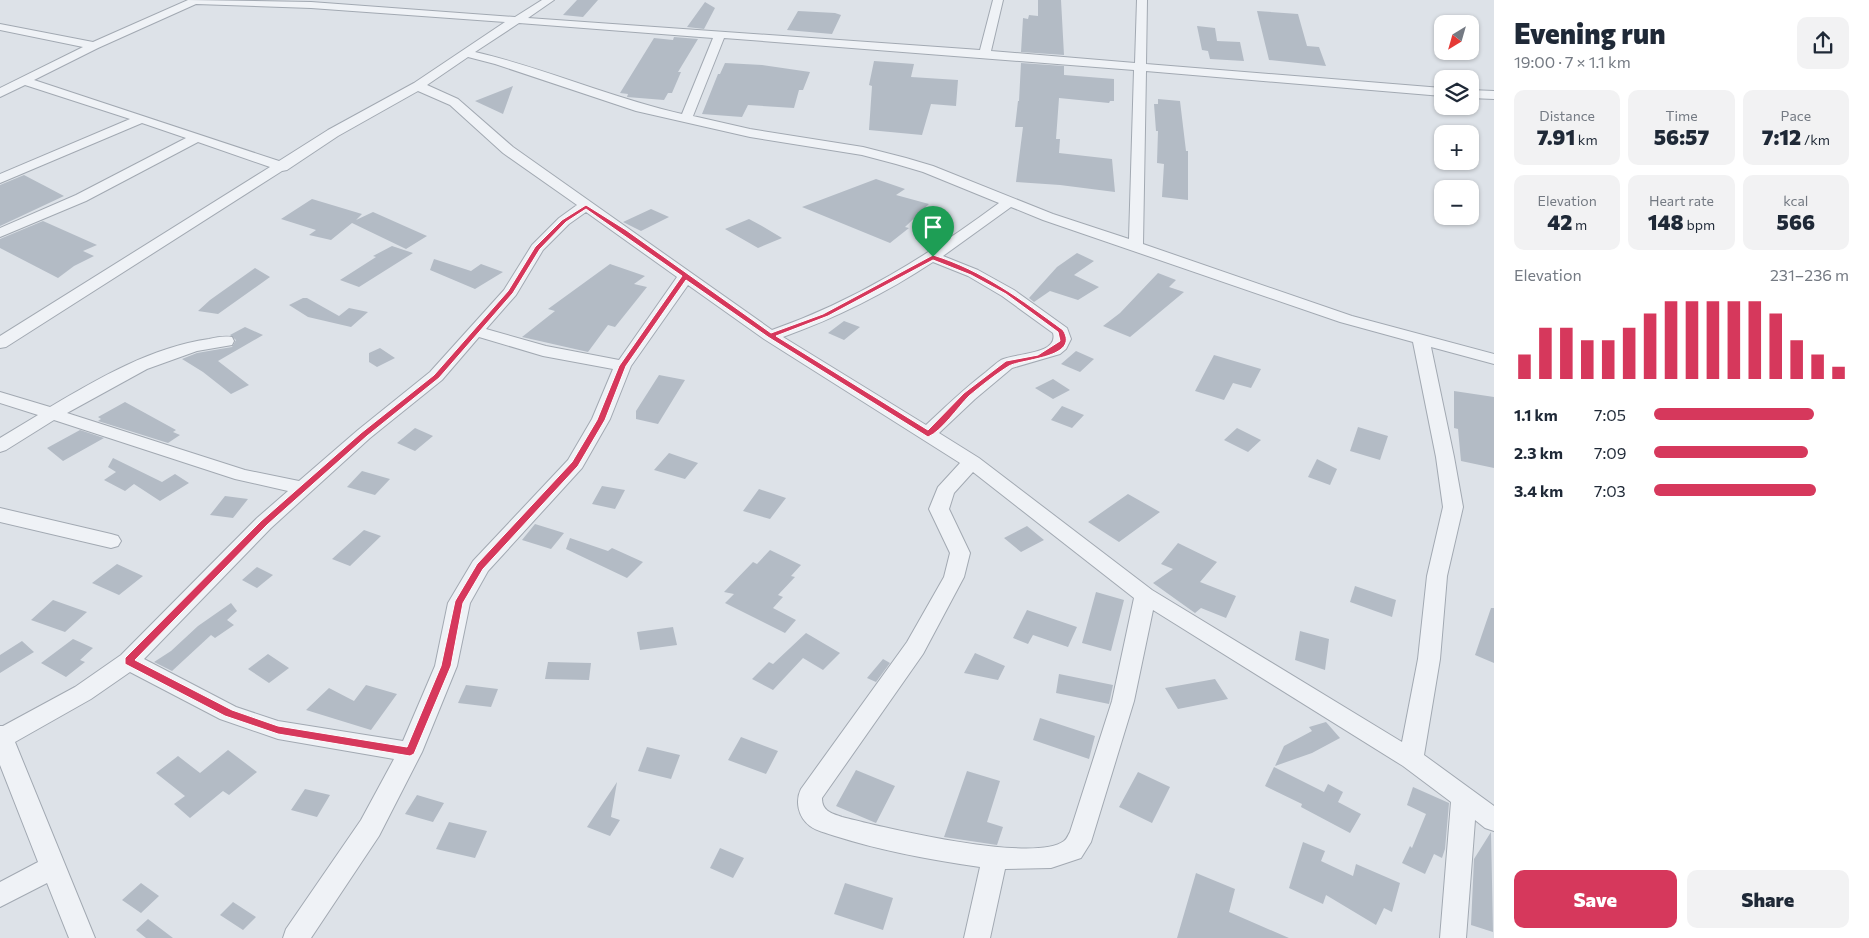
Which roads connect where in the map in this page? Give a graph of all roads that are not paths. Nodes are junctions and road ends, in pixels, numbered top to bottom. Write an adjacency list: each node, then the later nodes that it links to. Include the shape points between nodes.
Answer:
1 (196, 0): 5 (street, via 311,5); 8 (street)
2 (549, 0): 5 (street)
3 (998, 0): 10 (street)
4 (1142, 0): 11 (street)
5 (514, 21): 7 (street); 9 (street)
6 (0, 27): 8 (street)
7 (720, 35): 10 (street); 19 (street)
8 (94, 46): 12 (street)
9 (465, 53): 13 (street); 19 (street, via 499,61 640,108)
10 (985, 54): 11 (street)
11 (1140, 66): 14 (street); 26 (street)
12 (24, 81): 15 (street); 18 (street)
13 (418, 86): 21 (street, via 333,133); 24 (street, via 454,102 508,150)
14 (1434, 91)
15 (0, 93)
16 (1479, 94): 17 (street)
17 (1494, 95)
18 (141, 119): 20 (street); 22 (street)
19 (686, 119): 23 (street, via 901,160)
20 (197, 137): 21 (street); 25 (street, via 81,198)
21 (282, 167): 33 (street)
22 (0, 179)
23 (1009, 202): 26 (street); 27 (street)
24 (586, 206): 28 (street); 29 (street, via 564,221 537,248 510,292)
25 (0, 233)
26 (1136, 246): 32 (street, via 1346,319)
27 (933, 257): 30 (street, via 826,315); 38 (street, via 1008,293 1064,336 1056,348 1040,357 1008,363 967,395)
28 (686, 276): 30 (street); 35 (street)
29 (476, 331): 35 (street, via 543,351); 41 (street, via 436,376)
30 (770, 336): 38 (street)
31 (226, 341): 37 (street, via 193,346 139,366)
32 (1421, 341): 34 (street); 48 (street, via 1453,507 1437,576 1429,659)
33 (0, 343)
34 (1494, 359)
35 (623, 366): 47 (street, via 601,420 575,464 480,566 459,603 446,666)
36 (0, 396): 37 (street)
37 (54, 414): 39 (street); 41 (street, via 242,475)
38 (928, 434): 40 (street)
39 (0, 446)
40 (972, 462): 44 (street); 51 (street, via 946,491 940,509 960,553 954,577 915,648 810,796 809,804 820,820 831,824 929,848)
41 (302, 488): 45 (street)
42 (0, 515): 43 (street)
43 (111, 541)
44 (1145, 595): 48 (street); 51 (street, via 1123,701 1082,834 1073,849 1058,856)
45 (129, 661): 46 (street, via 83,694); 47 (street, via 228,713 278,730)
46 (1, 737): 52 (street)
47 (410, 752): 55 (street, via 370,828)
48 (1411, 759): 49 (street)
49 (1464, 798): 50 (street); 57 (street)
50 (1494, 820)
51 (995, 858): 56 (street)
52 (53, 867): 53 (street); 54 (street)
53 (0, 896)
54 (82, 938)
55 (296, 938)
56 (977, 938)
57 (1453, 938)

